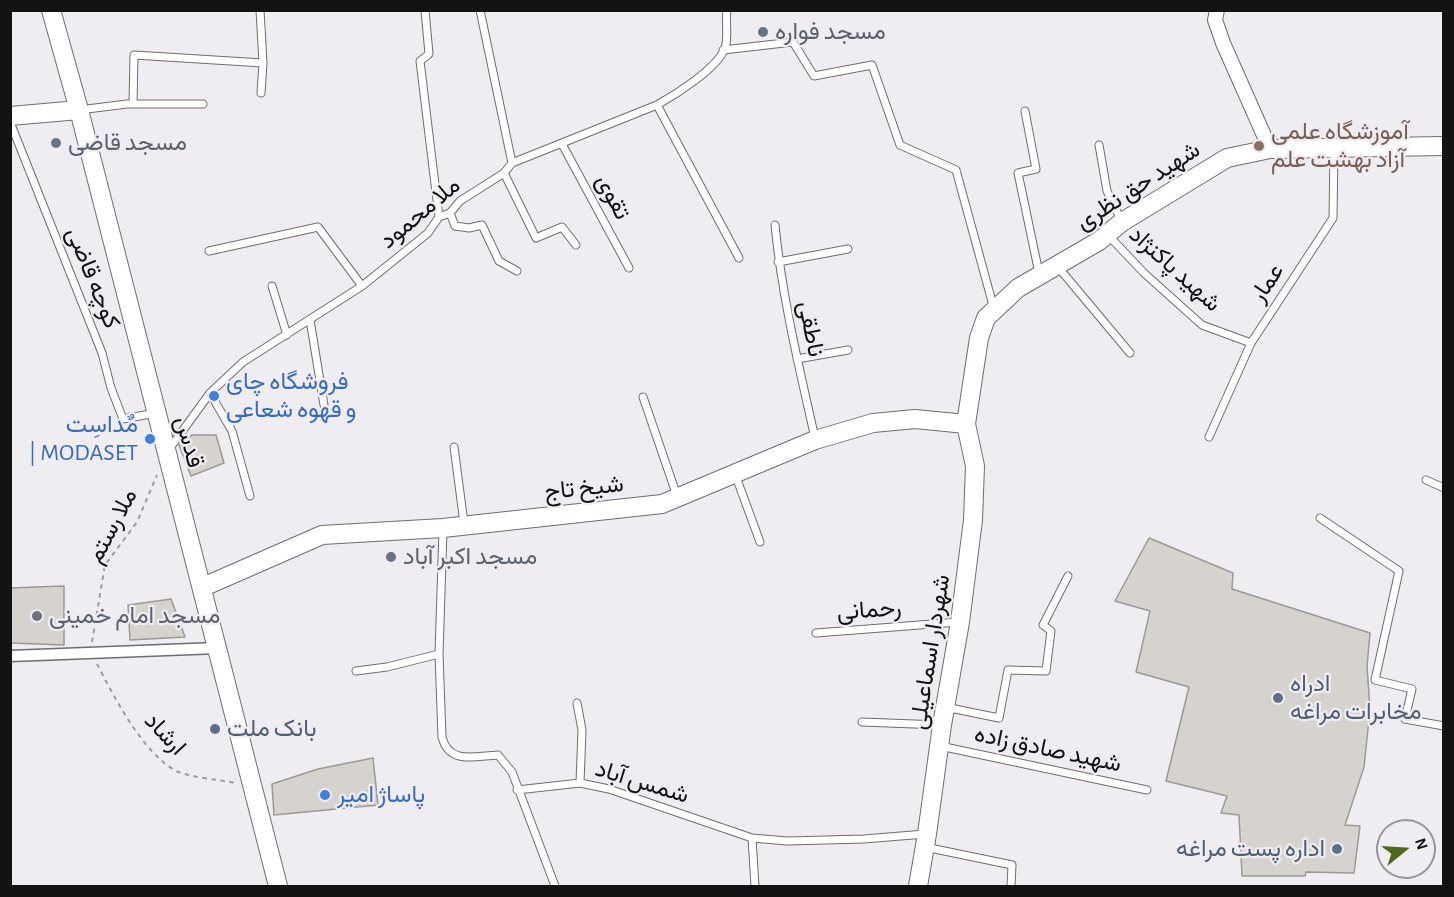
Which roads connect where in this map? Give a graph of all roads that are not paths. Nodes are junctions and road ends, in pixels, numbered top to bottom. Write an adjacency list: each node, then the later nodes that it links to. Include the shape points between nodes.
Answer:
1 (51, 10): 13 (street, قدس)
2 (260, 10): 8 (lane)
3 (425, 10): 25 (lane, via 429,54 420,61)
4 (480, 10): 22 (lane)
5 (727, 10): 7 (lane)
6 (1217, 10): 20 (street, via 1215,20 1222,43)
7 (723, 50): 12 (lane, ملا محمود, via 718,60); 40 (lane, via 793,42 814,76 872,65 900,145 956,170)
8 (263, 63): 9 (lane); 10 (lane, via 134,55)
9 (261, 93)
10 (133, 104): 11 (lane); 13 (lane)
11 (203, 104)
12 (657, 105): 17 (lane, ملا محمود); 32 (lane)
13 (79, 110): 15 (street); 50 (street, قدس)
14 (1025, 111): 37 (lane, via 1036,169 1018,172)
15 (10, 116)
16 (10, 122): 50 (lane, کوچه قاضی, via 102,353 123,419)
17 (562, 144): 22 (lane, ملا محمود); 35 (lane, تقوی)
18 (1099, 145): 26 (lane, via 1107,191)
19 (1443, 146): 21 (street, شهید حق نظری)
20 (1270, 148): 21 (street, شهید حق نظری); 26 (street, شهید حق نظری, via 1227,158)
21 (1334, 148): 43 (lane, عمار, via 1333,219)
22 (512, 164): 23 (lane, ملا محمود)
23 (504, 173): 24 (lane, ملا محمود, via 460,201); 29 (lane, via 536,238 562,227)
24 (450, 213): 25 (lane, ملا محمود); 36 (lane, via 455,226 482,225 499,261)
25 (439, 217): 39 (lane, ملا محمود, via 428,233)
26 (1122, 222): 28 (street, شهید حق نظری)
27 (775, 225): 33 (lane, ناطقی)
28 (1108, 235): 34 (street, شهید حق نظری); 43 (lane, شهید پاکنژاد, via 1202,325)
29 (576, 245)
30 (848, 249): 33 (lane)
31 (209, 251): 39 (lane, via 318,227)
32 (740, 258)
33 (778, 262): 46 (lane, ناطقی)
34 (1057, 265): 37 (street, شهید حق نظری); 45 (lane)
35 (629, 268)
36 (517, 272)
37 (1040, 275): 40 (street, شهید حق نظری)
38 (272, 286): 42 (lane)
39 (362, 286): 41 (lane, ملا محمود)
40 (994, 309): 51 (street, شهید حق نظری, via 979,338)
41 (310, 320): 42 (lane, ملا محمود); 49 (lane)
42 (287, 335): 47 (lane, ملا محمود, via 243,362)
43 (1251, 343): 52 (lane, عمار)
44 (848, 350): 46 (lane)
45 (1130, 353)
46 (797, 359): 53 (lane, ناطقی)
47 (210, 393): 55 (lane, ملا محمود); 59 (lane, via 232,431)
48 (643, 397): 60 (lane)
49 (324, 405)
50 (156, 413): 55 (street, قدس)
51 (966, 424): 53 (street, شیخ تاج, via 915,419 873,423); 67 (street, شهردار اسماعیلی, via 975,466 973,520)
52 (1209, 437)
53 (815, 440): 56 (street, شیخ تاج)
54 (454, 447): 62 (lane)
55 (166, 453): 66 (street, قدس)
56 (735, 474): 60 (street, شیخ تاج); 64 (lane)
57 (1426, 480): 58 (lane)
58 (1443, 488)
59 (250, 496)
60 (678, 498): 62 (street, شیخ تاج, via 662,504)
61 (1320, 518): 76 (lane, via 1399,571 1375,680 1412,688 1404,719)
62 (464, 526): 63 (street, شیخ تاج)
63 (443, 528): 66 (street, شیخ تاج, via 322,535); 70 (lane)
64 (760, 542)
65 (1068, 576): 74 (lane, via 1043,625 1051,631 1046,671 1008,670 999,718)
66 (203, 587): 69 (street, قدس)
67 (960, 622): 68 (lane, رحمانی); 74 (street, شهردار اسماعیلی)
68 (816, 633)
69 (218, 648): 71 (street); 83 (street, قدس)
70 (439, 654): 72 (lane); 79 (lane, via 445,748 455,756 498,755 512,772)
71 (10, 656)
72 (357, 671)
73 (578, 703): 78 (lane, via 582,730)
74 (944, 716): 75 (lane); 77 (street, شهردار اسماعیلی)
75 (862, 722)
76 (1443, 726)
77 (940, 746): 80 (lane, شهید صادق زاده); 82 (street, شهردار اسماعیلی)
78 (580, 783): 79 (lane, شمس آباد); 81 (lane, شمس آباد, via 609,789)
79 (518, 790): 84 (lane)
80 (1147, 790)
81 (752, 838): 82 (lane, شمس آباد); 85 (lane)
82 (926, 840): 86 (street, شهردار اسماعیلی); 87 (lane, شمس آباد, via 1012,865)
83 (278, 886)
84 (555, 886)
85 (755, 886)
86 (918, 886)
87 (1011, 886)

